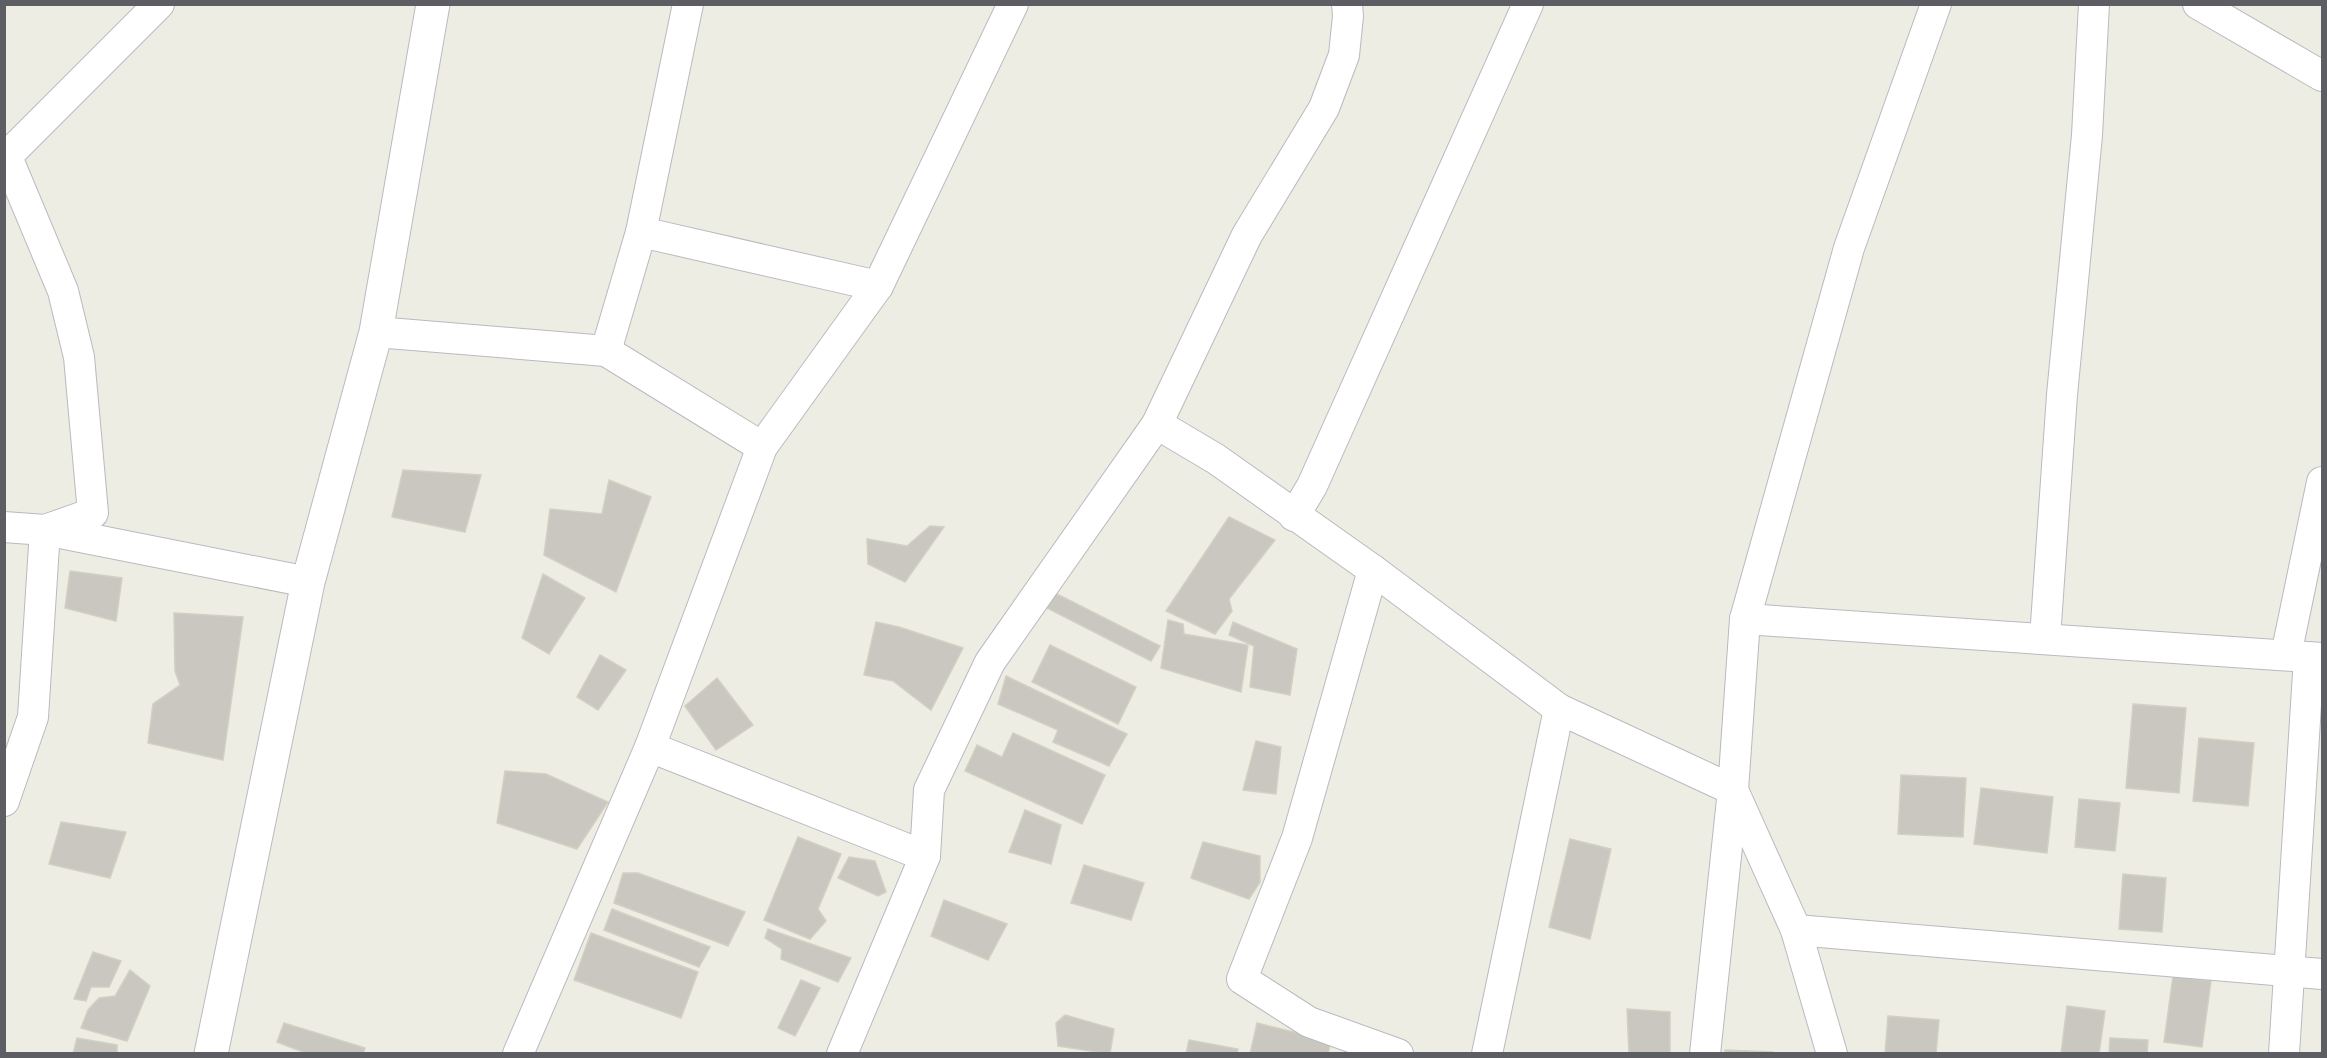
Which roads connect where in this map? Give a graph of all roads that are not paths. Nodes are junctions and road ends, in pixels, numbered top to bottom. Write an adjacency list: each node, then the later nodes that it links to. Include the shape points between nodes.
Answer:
1 (159, 4): 11 (street)
2 (433, 4): 14 (main road)
3 (688, 4): 12 (street)
4 (1013, 4): 13 (street)
5 (1347, 4): 16 (street, via 1344,55 1324,108 1247,235)
6 (1528, 4): 19 (street, via 1312,486)
7 (1936, 4): 24 (street, via 1849,248)
8 (2094, 4): 25 (street, via 2087,135 2062,395)
9 (2198, 4): 10 (street)
10 (2322, 76)
11 (6, 158): 21 (street, via 63,291 79,357 93,513)
12 (641, 232): 13 (street); 15 (street)
13 (878, 286): 17 (street)
14 (376, 332): 15 (street); 23 (main road)
15 (606, 351): 17 (street)
16 (1157, 424): 19 (street, via 1216,459); 31 (street, via 990,662 929,790)
17 (762, 447): 28 (street)
18 (2322, 482): 26 (street)
19 (1294, 516): 22 (street)
20 (4, 527): 21 (street)
21 (45, 530): 23 (street); 30 (street, via 33,717)
22 (1373, 570): 27 (street); 38 (street, via 1297,838 1242,979 1309,1022)
23 (308, 582): 35 (main road)
24 (1745, 619): 25 (street); 29 (street)
25 (2045, 638): 26 (street)
26 (2306, 657): 33 (street)
27 (1559, 709): 29 (street); 39 (street)
28 (650, 747): 31 (street); 36 (street)
29 (1732, 790): 32 (street); 40 (street)
30 (4, 801)
31 (925, 856): 37 (street)
32 (1796, 930): 33 (street); 41 (street)
33 (2289, 971): 34 (street); 42 (street)
34 (2322, 974)
35 (211, 1053)
36 (518, 1053)
37 (842, 1053)
38 (1398, 1053)
39 (1486, 1053)
40 (1705, 1053)
41 (1832, 1053)
42 (2284, 1053)

